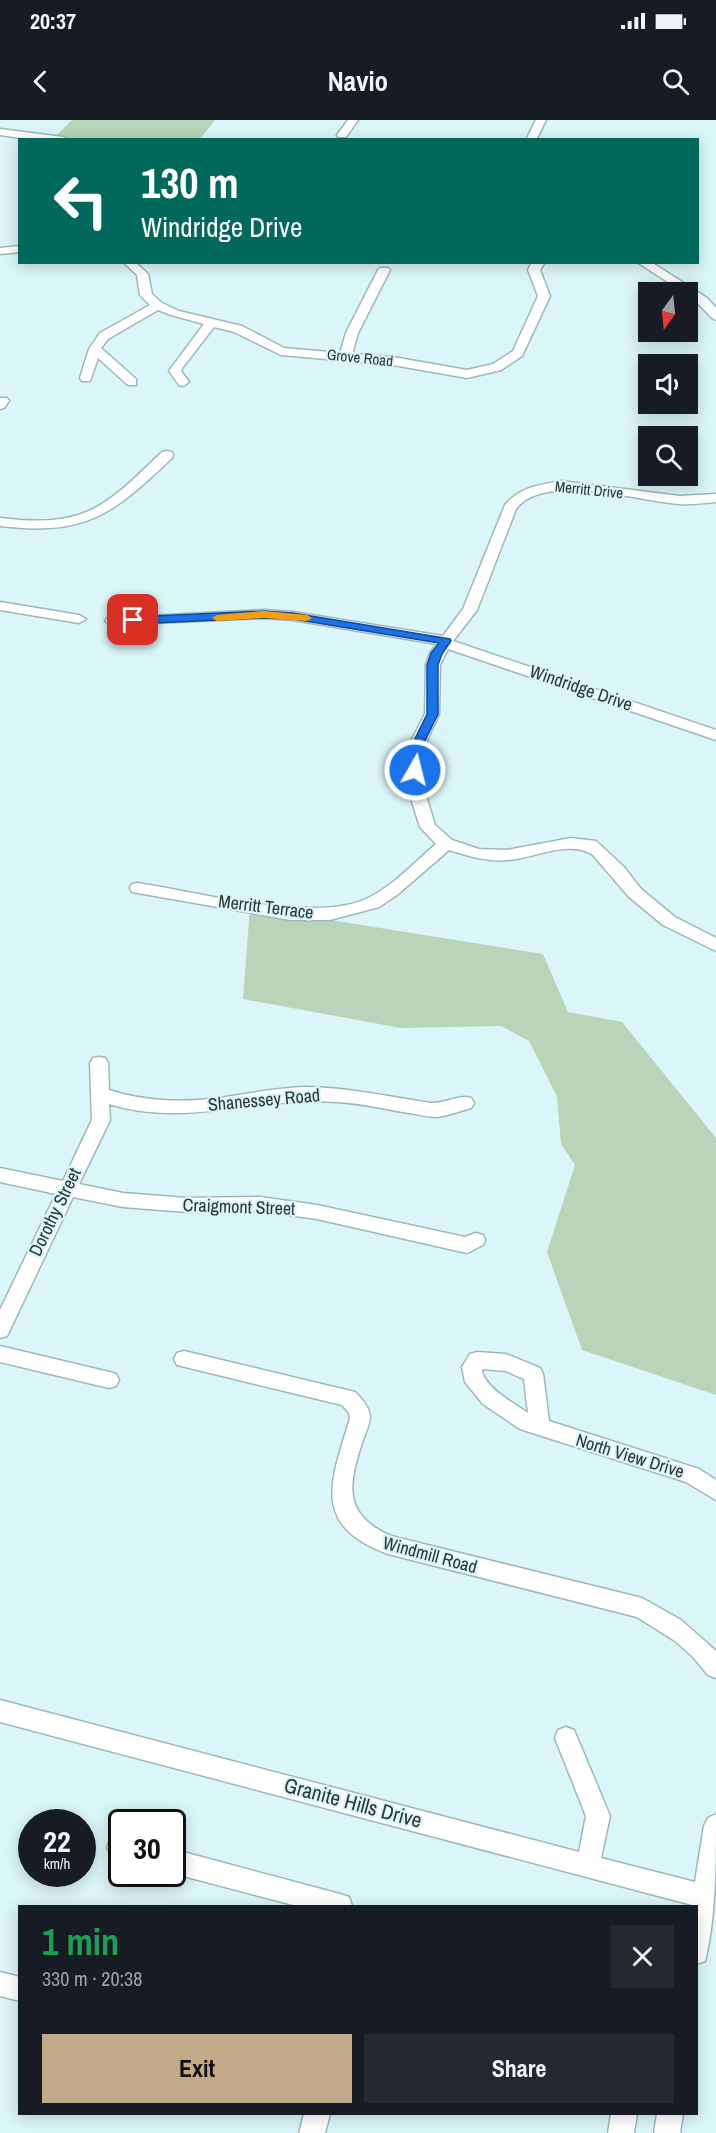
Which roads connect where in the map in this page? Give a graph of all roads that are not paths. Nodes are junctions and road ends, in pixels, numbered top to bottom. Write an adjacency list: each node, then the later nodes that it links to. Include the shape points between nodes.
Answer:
1 (353, 120): 4 (street)
2 (541, 120): 6 (street)
3 (0, 132): 5 (street)
4 (342, 135)
5 (47, 138)
6 (534, 138)
7 (18, 249): 8 (street)
8 (0, 251)
9 (130, 264): 13 (street, via 142,274 146,295)
10 (537, 264): 17 (street, Grove Road, via 533,273 544,296 518,353 497,367 468,374)
11 (645, 264): 14 (street, via 703,300)
12 (384, 270): 17 (street, via 352,333)
13 (158, 305): 15 (street, Grove Road); 16 (street, via 104,336)
14 (716, 316)
15 (211, 323): 17 (street, Grove Road, via 238,329 281,351); 20 (street, via 177,366 175,371)
16 (95, 349): 18 (street); 19 (street)
17 (345, 358)
18 (86, 378)
19 (132, 382)
20 (183, 382)
21 (167, 455): 23 (street, via 103,512 51,527)
22 (716, 498): 27 (street, Merritt Drive, via 680,500 561,485 533,490 510,508 470,610)
23 (0, 522)
24 (0, 606): 25 (street)
25 (79, 619)
26 (112, 621): 27 (street, Windridge Drive, via 283,615)
27 (446, 642): 28 (street, Windridge Drive); 29 (street, Merritt Drive, via 433,665 432,714 414,751 420,804 428,827)
28 (716, 735)
29 (446, 844): 30 (street, Merritt Terrace, via 373,903 330,914 291,914); 31 (street, via 467,852 498,856 571,843 590,845 635,893 669,921)
30 (138, 888)
31 (716, 945)
32 (99, 1063): 33 (street, Dorothy Street)
33 (99, 1094): 34 (street, Shanessey Road, via 159,1106 216,1105 303,1094 338,1095 435,1110); 36 (street, Dorothy Street, via 101,1120)
34 (465, 1103)
35 (0, 1175): 36 (street, Craigmont Street)
36 (66, 1188): 37 (street, Craigmont Street, via 165,1204 260,1204 317,1212 467,1245); 38 (street, Dorothy Street)
37 (476, 1240)
38 (0, 1330)
39 (0, 1354): 41 (street)
40 (184, 1359): 44 (street, Windmill Road, via 348,1398 360,1418 341,1486 343,1502 358,1528 370,1538 642,1608 677,1627)
41 (109, 1380)
42 (540, 1428): 43 (street, North View Drive, via 692,1475)
43 (716, 1491)
44 (716, 1668)
45 (0, 1711): 49 (street, Granite Hills Drive)
46 (566, 1738): 49 (street, via 598,1816)
47 (716, 1826): 50 (street)
48 (186, 1865): 51 (street)
49 (588, 1865): 50 (street, Granite Hills Drive)
50 (705, 1897): 52 (street)
51 (336, 1905)
52 (698, 1940)
53 (0, 1984): 54 (street)
54 (18, 1988)
55 (317, 2115): 57 (street)
56 (670, 2115): 58 (street)
57 (312, 2133)
58 (667, 2133)

